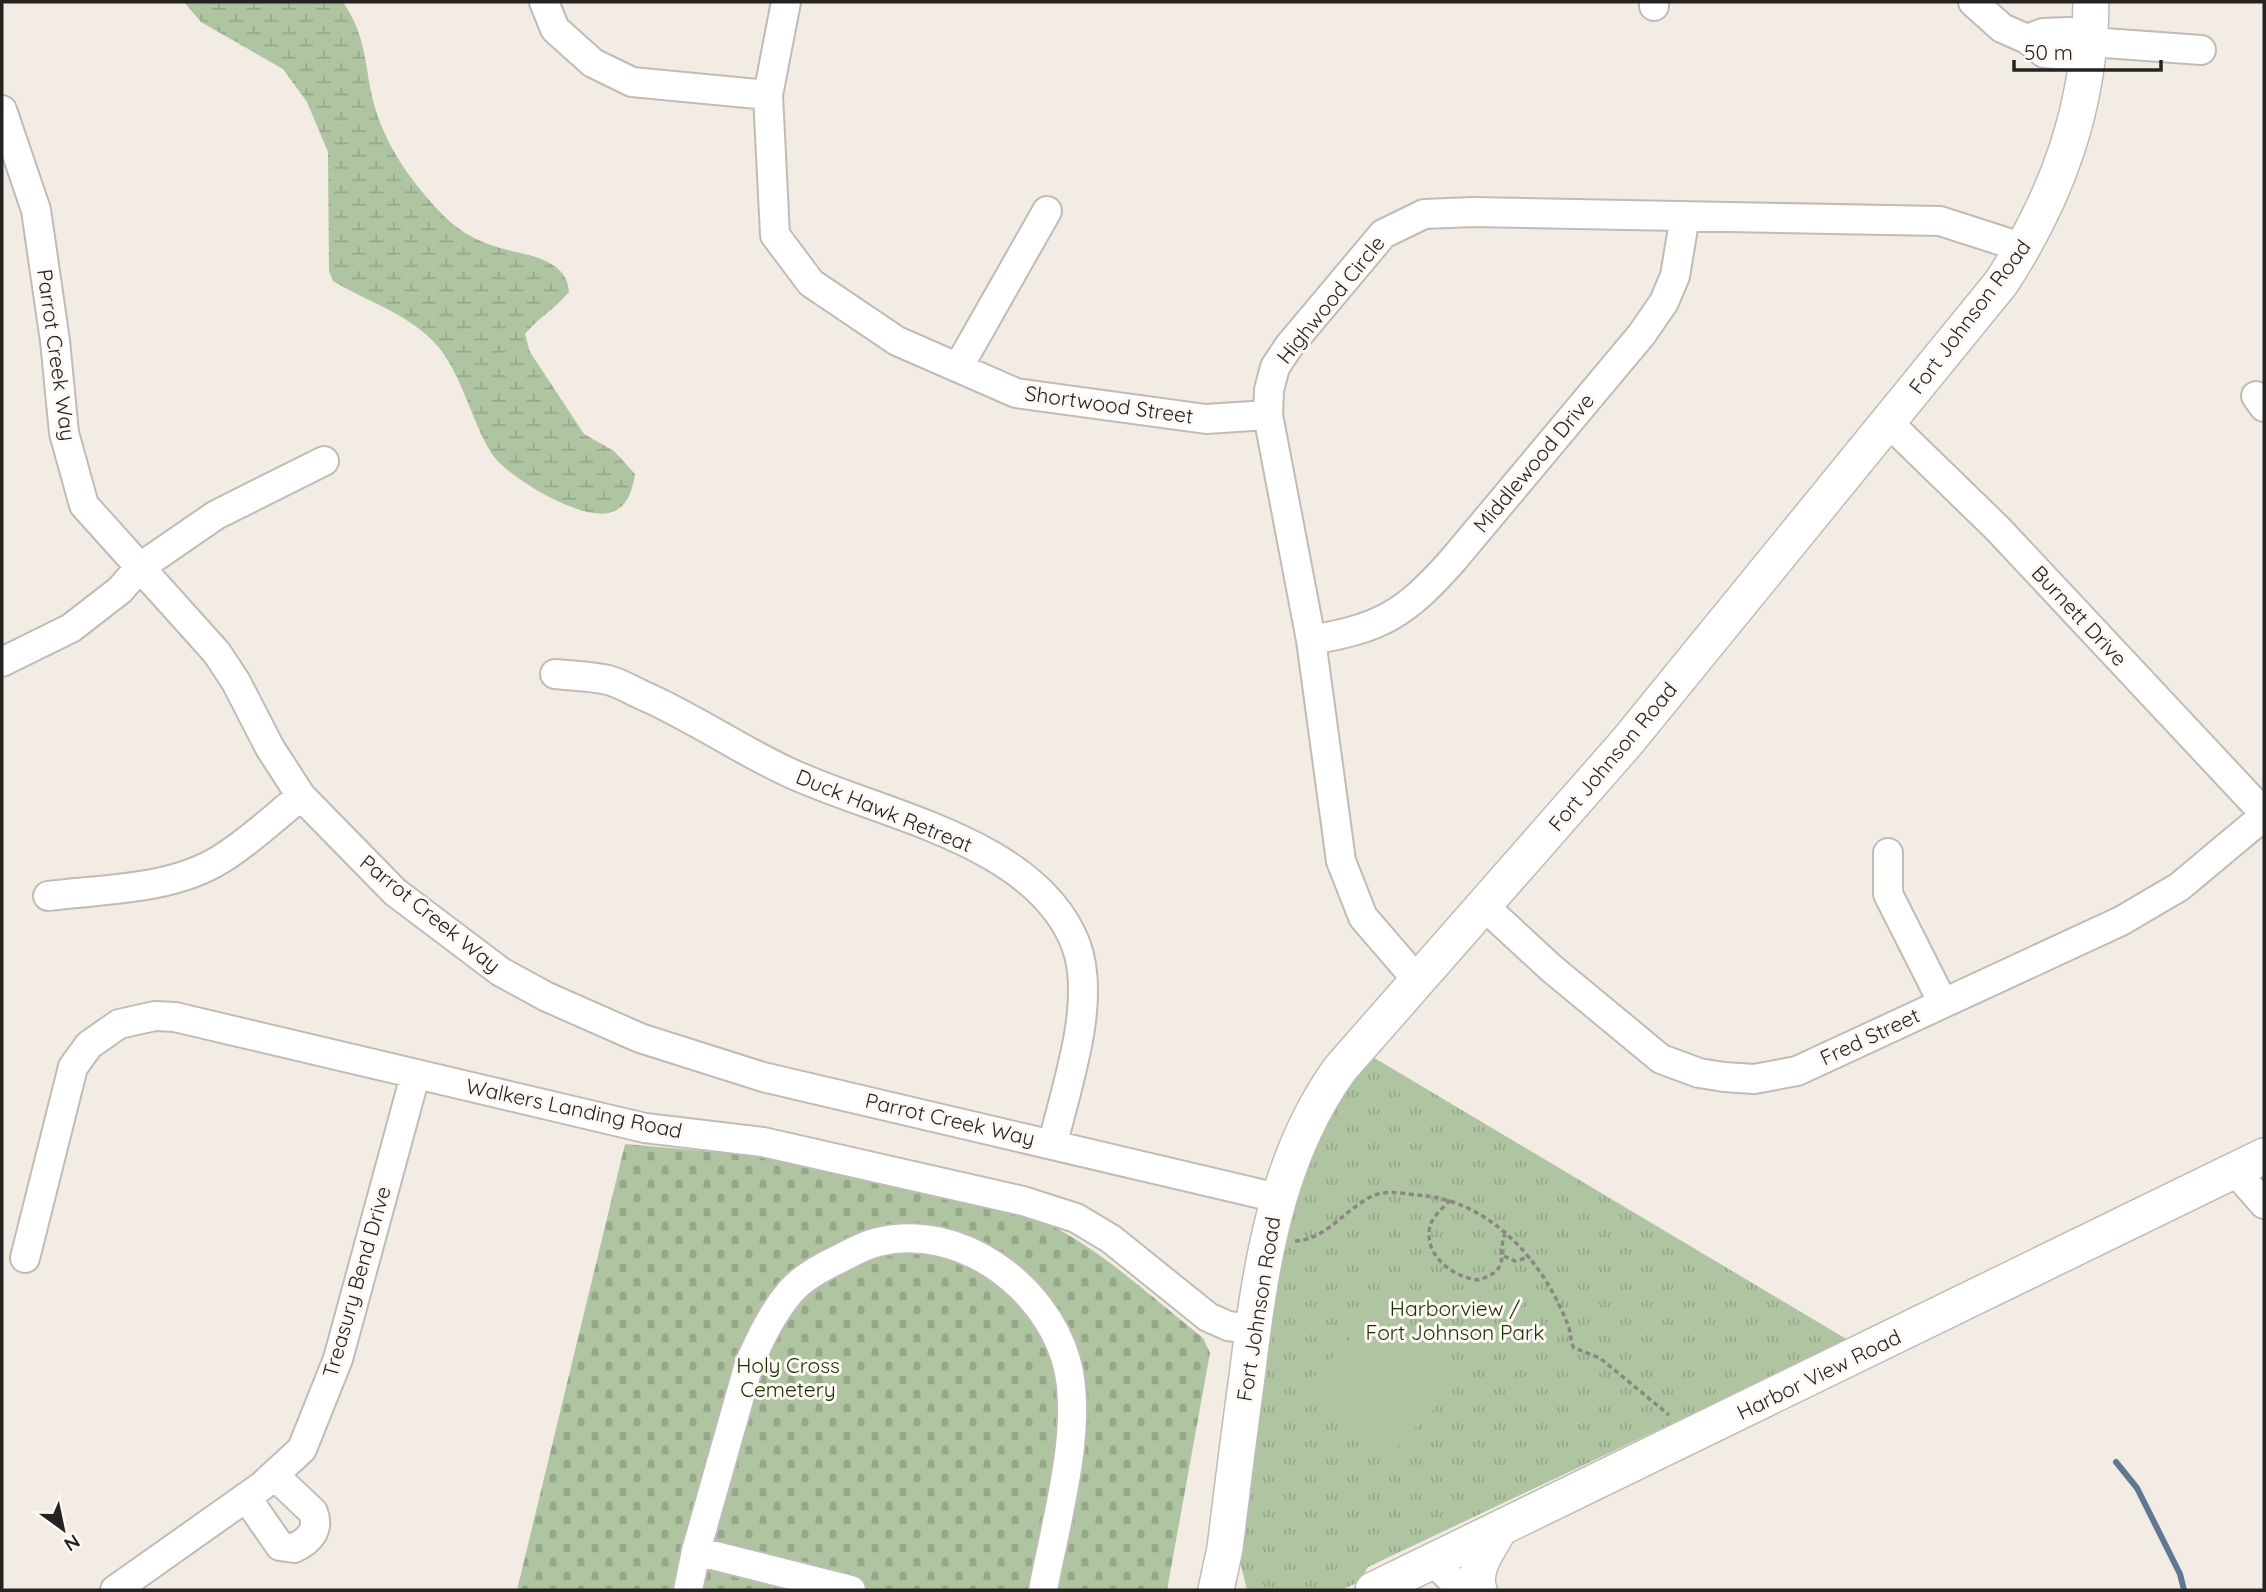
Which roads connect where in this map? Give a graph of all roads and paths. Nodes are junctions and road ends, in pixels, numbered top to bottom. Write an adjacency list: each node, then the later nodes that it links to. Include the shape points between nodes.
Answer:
1 (544, 2): 7 (street, via 555,29 593,63 632,82)
2 (786, 2): 7 (street, Shortwood Street)
3 (1973, 2): 5 (street, via 2002,28 2027,39 2069,32)
4 (2091, 2): 5 (main road, Fort Johnson Road)
5 (2084, 42): 6 (street); 11 (main road, Fort Johnson Road, via 2077,109 2059,178)
6 (2201, 50)
7 (768, 94): 12 (street, Shortwood Street, via 775,235 811,283 897,341)
8 (2, 110): 16 (street, Parrot Creek Way, via 36,209 64,433 84,505)
9 (1047, 211): 12 (street)
10 (1685, 216): 11 (street, Highwood Circle, via 1940,221); 13 (street, Highwood Circle, via 1473,212 1423,214 1406,221 1383,234 1289,345 1275,367); 17 (street, Middlewood Drive, via 1675,276 1664,302 1453,560 1426,590 1393,616 1349,634)
11 (2024, 248): 14 (main road, Fort Johnson Road)
12 (958, 366): 13 (street, Shortwood Street, via 1016,393 1206,419)
13 (1268, 415): 17 (street, Highwood Circle)
14 (1889, 423): 21 (street, Burnett Drive, via 1998,529); 24 (main road, Fort Johnson Road, via 1627,742)
15 (324, 461): 16 (street, via 216,515)
16 (139, 568): 18 (street, via 120,590 71,628); 20 (street, Parrot Creek Way, via 217,653)
17 (1311, 640): 25 (street, Highwood Circle, via 1347,880 1363,917)
18 (2, 662)
19 (555, 674): 28 (street, Duck Hawk Retreat, via 609,681 667,705 790,773 962,839 1023,877 1063,919 1077,948 1083,1003)
20 (301, 796): 23 (street, via 221,859 198,871 150,883); 28 (street, Parrot Creek Way, via 395,892 501,972 547,997 640,1038 763,1077)
21 (2264, 815): 26 (street, Fred Street, via 2179,887 2153,903)
22 (1888, 852): 26 (street, via 1888,894)
23 (48, 896)
24 (1484, 906): 25 (main road, Fort Johnson Road); 26 (street, Fred Street, via 1661,1059 1699,1073 1754,1079 1797,1071)
25 (1419, 982): 30 (main road, Fort Johnson Road, via 1321,1095)
26 (1943, 1003)
27 (415, 1076): 37 (street, Walkers Landing Road, via 175,1017 155,1016 120,1024 89,1045 73,1067); 38 (street, Walkers Landing Road, via 645,1128 763,1142 1023,1201 1076,1218 1111,1239 1208,1317); 40 (street, Treasury Bend Drive, via 338,1359 302,1449)
28 (1053, 1143): 30 (street, Parrot Creek Way)
29 (2250, 1164): 32 (street); 39 (main road, Harbor View Road)
30 (1278, 1198): 34 (main road, Fort Johnson Road)
31 (1450, 1200): 33 (path); 34 (path, via 1378,1194 1306,1241); 35 (path, via 1430,1228 1435,1257 1459,1275 1479,1280 1496,1270)
32 (2264, 1205)
33 (1505, 1234): 35 (path); 36 (path)
34 (1268, 1237): 38 (main road, Fort Johnson Road)
35 (1504, 1256): 36 (path, via 1515,1261)
36 (1530, 1257): 39 (path, via 1570,1330 1573,1348 1600,1358 1673,1418)
37 (25, 1258)
38 (1252, 1329): 43 (main road, Fort Johnson Road)
39 (1688, 1439): 42 (main road, Harbor View Road)
40 (274, 1475): 41 (street, Treasury Bend Drive); 41 (street, via 313,1512 315,1530 309,1539 294,1548 280,1546)
41 (246, 1497): 47 (street, Treasury Bend Drive)
42 (1499, 1530): 45 (main road, Harbor View Road); 54 (main road, via 1479,1564)
43 (1225, 1548): 51 (main road, Fort Johnson Road); 52 (main road, Fort Johnson Road)
44 (696, 1551): 48 (street); 49 (street); 50 (street, via 749,1364 761,1336 792,1290 820,1268 878,1242 934,1242 998,1267 1020,1284 1056,1332 1067,1362 1073,1419)
45 (1434, 1562): 46 (main road, Harbor View Road); 53 (street)
46 (1391, 1586)
47 (115, 1590)
48 (688, 1590)
49 (851, 1590)
50 (1043, 1590)
51 (1216, 1590)
52 (1233, 1590)
53 (1462, 1590)
54 (1479, 1590)

